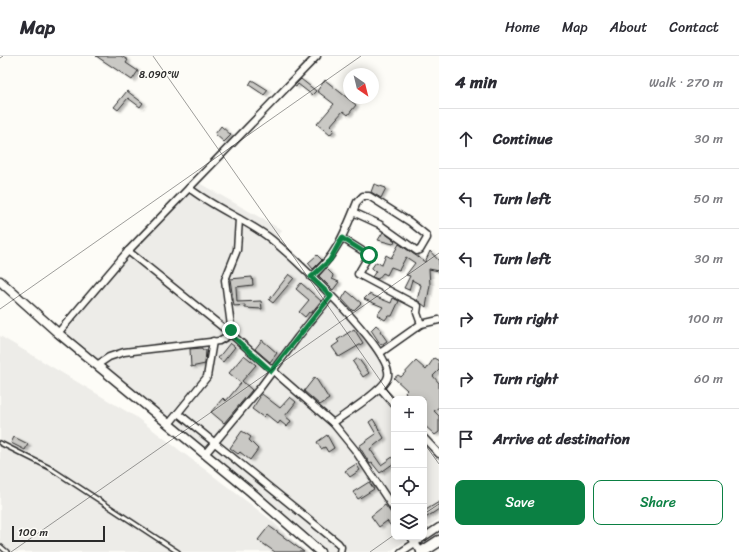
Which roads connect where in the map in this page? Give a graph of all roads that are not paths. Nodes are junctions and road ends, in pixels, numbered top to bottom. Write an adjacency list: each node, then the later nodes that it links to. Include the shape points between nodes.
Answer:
1 (316, 56): 2 (street)
2 (189, 188): 4 (street, via 207,202); 6 (street)
3 (353, 212): 3 (street, via 361,198 369,196 410,222 427,238 417,251 379,224); 5 (street)
4 (239, 219): 7 (street, via 284,249); 13 (street, via 237,250 225,280)
5 (342, 238): 7 (street, via 330,260); 11 (street, via 369,255 358,274 418,306 417,313)
6 (128, 251): 12 (street); 13 (street)
7 (311, 277): 9 (street)
8 (0, 281): 12 (street)
9 (331, 296): 15 (street); 17 (street)
10 (439, 320): 11 (street)
11 (421, 324): 15 (street)
12 (58, 333): 16 (street)
13 (231, 334): 14 (street); 17 (street)
14 (213, 342): 16 (street, via 124,352 109,357); 20 (street, via 207,377)
15 (380, 353): 18 (street, via 389,375)
16 (97, 365): 22 (street)
17 (271, 371): 21 (street); 24 (street, via 260,388)
18 (380, 388): 19 (street); 21 (street)
19 (391, 401)
20 (178, 412): 22 (street); 24 (street)
21 (333, 422): 28 (street)
22 (169, 424): 26 (street)
23 (427, 441): 27 (street)
24 (214, 442): 26 (street); 40 (street, via 340,544)
25 (0, 443): 38 (lane, via 50,468)
26 (205, 454): 39 (street)
27 (439, 454)
28 (391, 504)
29 (439, 527): 30 (street)
30 (427, 535)
31 (414, 540): 34 (street)
32 (420, 540): 34 (street)
33 (439, 541): 42 (main road)
34 (415, 543): 41 (street); 42 (street)
35 (0, 546): 37 (lane)
36 (439, 548): 43 (main road)
37 (7, 552)
38 (178, 552)
39 (320, 552)
40 (340, 552)
41 (401, 552)
42 (421, 552)
43 (433, 552)

